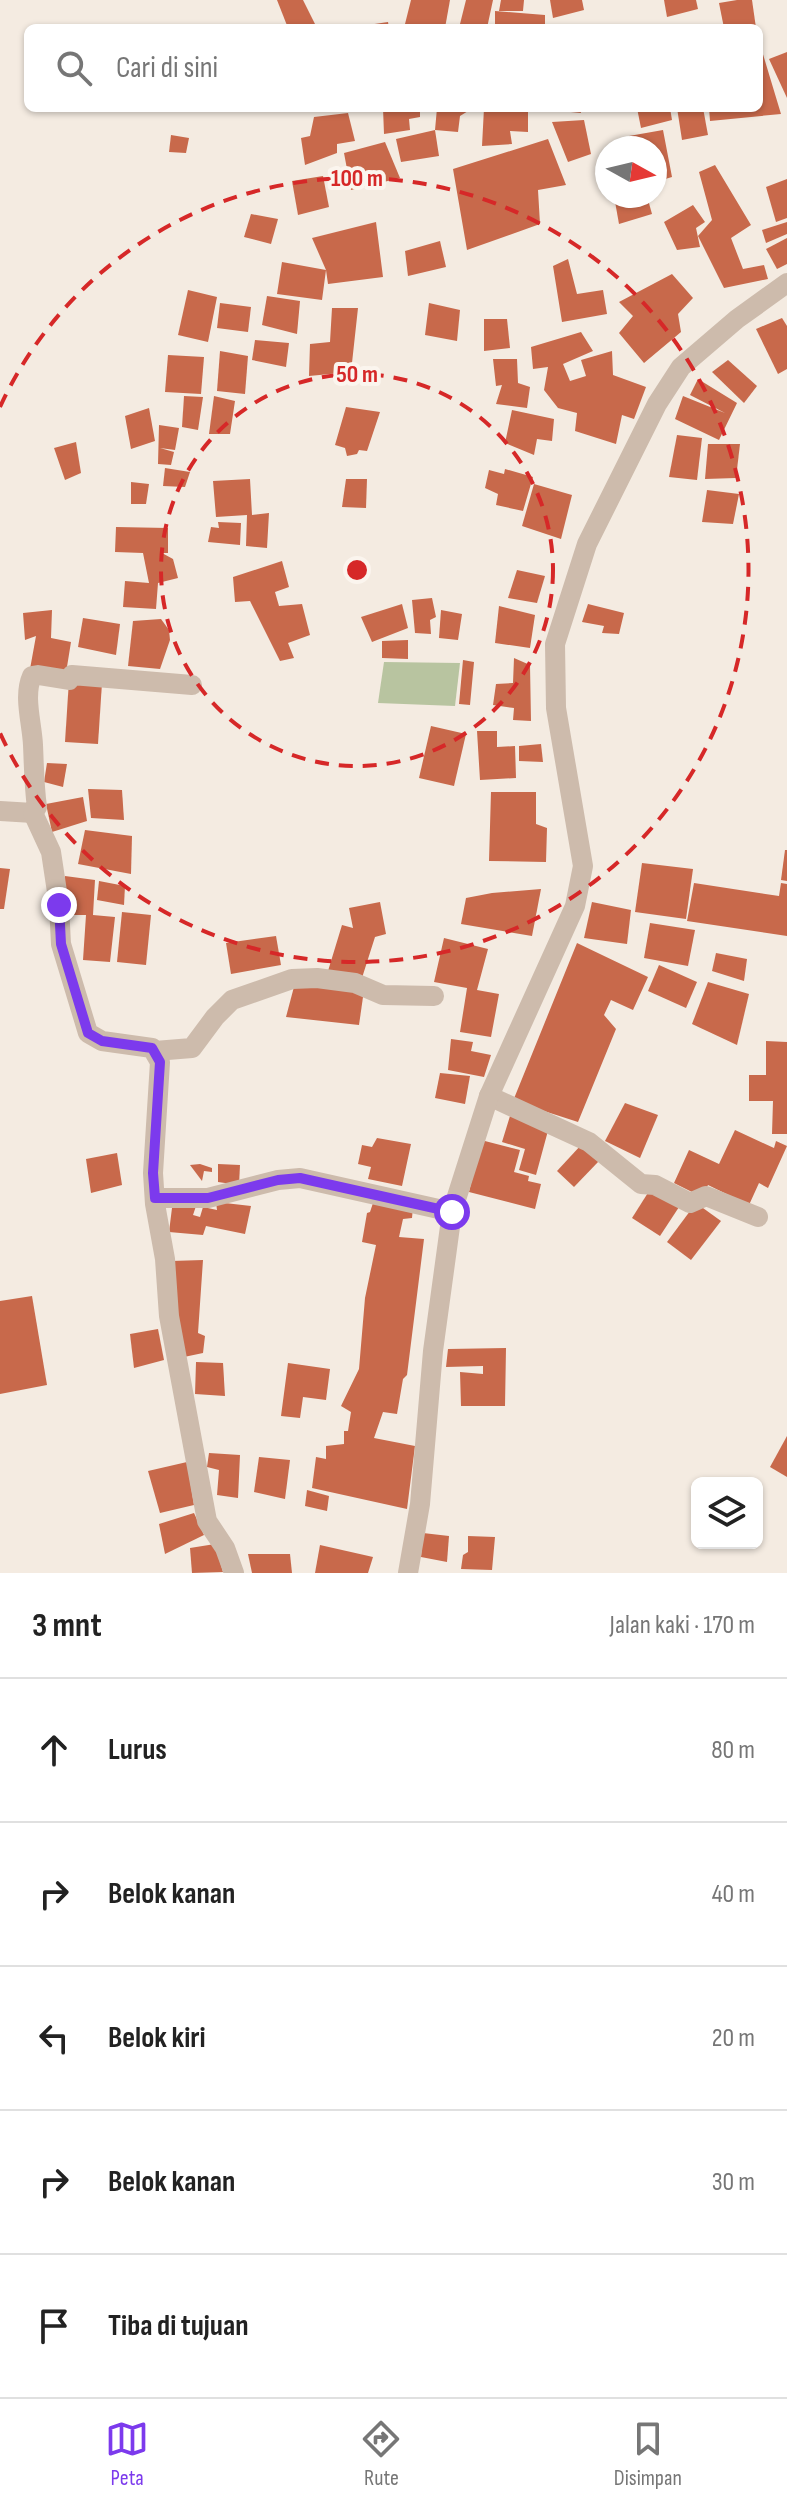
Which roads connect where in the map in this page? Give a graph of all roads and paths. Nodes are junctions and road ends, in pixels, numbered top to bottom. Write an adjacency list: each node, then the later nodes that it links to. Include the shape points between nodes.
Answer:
1 (787, 283): 7 (street, via 681,367 587,544 555,644 556,708 583,866 575,906)
2 (192, 685): 4 (street, via 32,676 28,691 37,807)
3 (0, 811): 4 (street)
4 (33, 813): 6 (street, via 51,852 61,944 88,1033 102,1041)
5 (434, 996): 6 (street, via 383,995 355,983 292,979 232,1000 192,1048)
6 (155, 1051): 8 (street, via 160,1062)
7 (489, 1096): 9 (street); 10 (street, via 589,1142 641,1184 655,1185 690,1203 706,1196)
8 (155, 1198): 9 (street, via 208,1198 300,1178); 11 (street, via 169,1316 207,1521)
9 (452, 1212): 12 (street)
10 (758, 1217)
11 (234, 1573)
12 (408, 1573)

